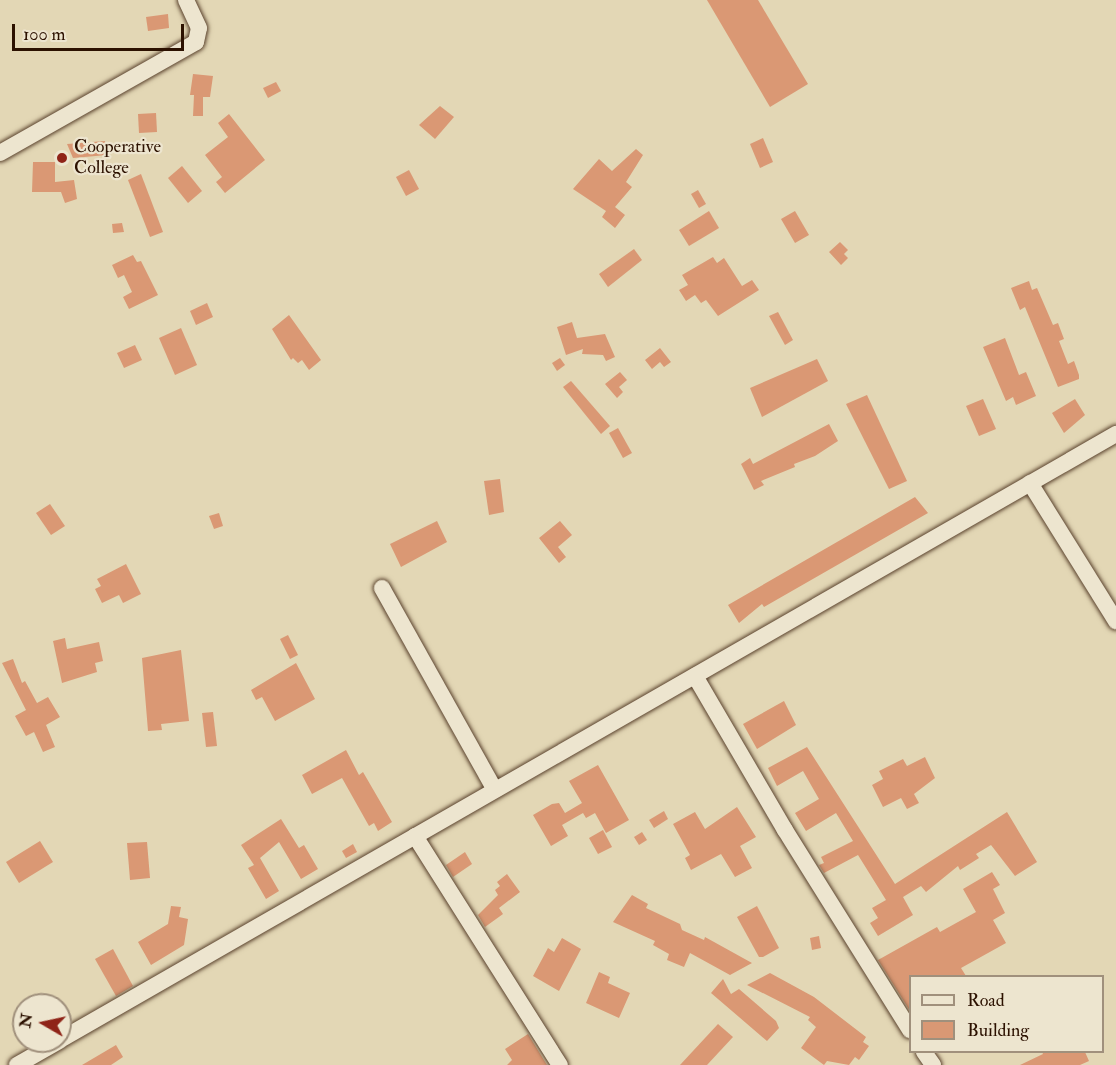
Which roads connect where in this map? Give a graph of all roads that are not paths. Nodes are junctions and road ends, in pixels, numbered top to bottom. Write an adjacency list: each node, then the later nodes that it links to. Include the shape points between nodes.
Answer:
1 (186, 0): 2 (street, via 199,28 196,42)
2 (0, 153)
3 (1116, 434): 4 (street)
4 (1030, 483): 6 (street); 7 (street)
5 (382, 588): 8 (street)
6 (1116, 621)
7 (695, 676): 8 (street); 10 (street, via 785,830)
8 (495, 790): 9 (street)
9 (415, 836): 11 (street); 14 (street)
10 (909, 1028)
11 (72, 1034)
12 (38, 1053): 13 (street)
13 (17, 1065)
14 (560, 1065)

